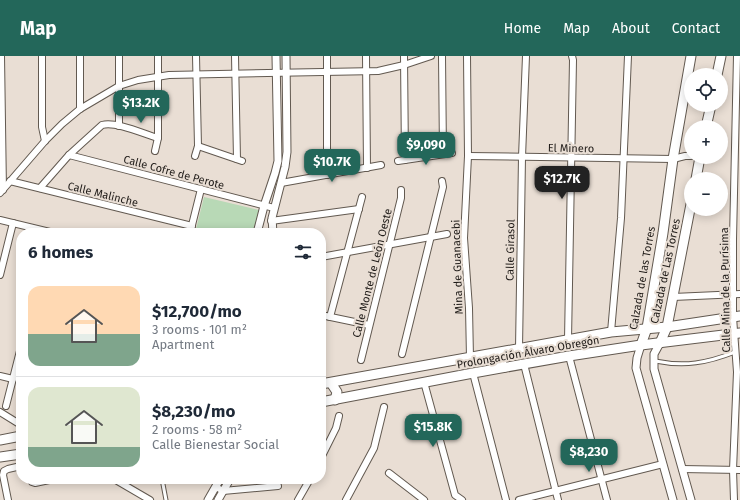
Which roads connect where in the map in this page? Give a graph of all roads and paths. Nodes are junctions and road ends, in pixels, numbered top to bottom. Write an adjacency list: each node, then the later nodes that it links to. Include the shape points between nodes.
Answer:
1 (1, 56): 28 (street)
2 (42, 56): 36 (street, via 42,127)
3 (80, 56): 33 (street)
4 (119, 56): 32 (street)
5 (158, 56): 31 (street)
6 (196, 56): 29 (street)
7 (235, 56): 30 (street)
8 (276, 56): 26 (street)
9 (286, 56): 27 (street)
10 (327, 56): 25 (street)
11 (366, 56): 24 (street)
12 (404, 56): 22 (street)
13 (431, 56): 22 (street)
14 (442, 56): 40 (street)
15 (467, 56): 43 (street, Mina de Guanacebi)
16 (526, 56): 45 (street, Calle Girasol)
17 (572, 56): 46 (street)
18 (628, 56): 47 (street)
19 (691, 56): 48 (main road, Calzada de las Torres)
20 (721, 56): 23 (main road)
21 (737, 56): 79 (street, Calle Mina de la Purísima, via 734,162)
22 (404, 65): 24 (street); 49 (street)
23 (718, 68)
24 (366, 71): 25 (street); 52 (street)
25 (327, 72): 27 (street); 53 (street)
26 (276, 73): 27 (street); 30 (street); 62 (street, via 279,156)
27 (286, 73): 56 (street, via 287,152)
28 (1, 74): 60 (street)
29 (196, 74): 30 (street); 31 (street); 37 (street)
30 (235, 74): 37 (street, via 239,160)
31 (158, 76): 32 (street); 35 (street)
32 (119, 86): 33 (street); 34 (street)
33 (80, 109): 36 (street)
34 (119, 126): 35 (street); 41 (street, via 102,125)
35 (158, 138): 38 (street)
36 (46, 141): 54 (street)
37 (198, 146): 42 (street)
38 (155, 151)
39 (452, 153): 40 (street)
40 (442, 154): 49 (street)
41 (69, 155): 57 (street); 58 (street, Calle Cofre de Perote)
42 (195, 156)
43 (468, 156): 45 (street, El Minero); 96 (street, Mina de Guanacebi, via 464,238)
44 (684, 156): 48 (street, El Minero)
45 (522, 157): 46 (street, El Minero); 92 (street, Calle Girasol)
46 (572, 158): 47 (street, El Minero); 89 (street)
47 (623, 158): 48 (street, El Minero); 87 (street, via 621,218)
48 (673, 159): 86 (main road, Calzada de las Torres)
49 (405, 160): 50 (street)
50 (398, 161)
51 (381, 165): 52 (street)
52 (366, 168): 53 (street)
53 (327, 175): 56 (street)
54 (10, 181): 57 (street, Calle Malinche); 60 (street)
55 (442, 182): 74 (street)
56 (281, 183): 63 (street)
57 (40, 188): 69 (street, Calle Malinche)
58 (201, 189): 62 (street, Calle Cofre de Perote); 69 (street)
59 (401, 190): 75 (street, Calle Monte de León Oeste)
60 (1, 192)
61 (362, 197): 64 (street)
62 (264, 206): 63 (street, Calle Cofre de Perote); 71 (street)
63 (274, 208): 67 (street)
64 (359, 209): 67 (street); 76 (street)
65 (689, 216): 80 (main road, Calzada de Las Torres)
66 (0, 220): 68 (street)
67 (271, 221): 72 (street)
68 (13, 223): 70 (street); 78 (street)
69 (192, 226)
70 (32, 228)
71 (258, 228)
72 (272, 228)
73 (447, 234): 74 (street)
74 (432, 236): 75 (street); 94 (street)
75 (389, 245): 76 (street); 84 (street, Calle Monte de León Oeste)
76 (347, 252): 77 (street); 83 (street)
77 (326, 255)
78 (0, 275)
79 (737, 294): 80 (street); 82 (street, Calle Mina de la Purísima)
80 (673, 297): 85 (main road, Calzada de Las Torres)
81 (326, 316): 83 (street)
82 (736, 316): 85 (main road, Prolongación Álvaro Obregón); 88 (street, Calle Mina de la Purísima)
83 (330, 317): 84 (street)
84 (369, 325): 97 (street, Calle Monte de León Oeste)
85 (667, 327): 86 (main road, Prolongación Álvaro Obregón); 90 (main road, Calzada de Las Torres)
86 (647, 328): 87 (main road, Prolongación Álvaro Obregón); 91 (main road, Calzada de las Torres)
87 (611, 332): 89 (main road, Prolongación Álvaro Obregón)
88 (737, 333): 90 (main road, Prolongación Álvaro Obregón); 93 (street, Calle Mina de la Purísima)
89 (568, 340): 92 (main road, Prolongación Álvaro Obregón)
90 (660, 343): 91 (main road, Prolongación Álvaro Obregón); 98 (street)
91 (641, 345): 95 (main road, Prolongación Álvaro Obregón); 121 (street, Calzada de las Torres, via 636,368)
92 (516, 349): 96 (main road, Prolongación Álvaro Obregón); 101 (main road, via 502,359 501,365)
93 (738, 352): 98 (lane, via 698,363 670,364); 102 (street, Calle Mina de la Purísima)
94 (402, 354)
95 (569, 356): 99 (main road, Prolongación Álvaro Obregón); 126 (street)
96 (470, 358): 107 (main road, Prolongación Álvaro Obregón)
97 (361, 360)
98 (653, 361): 123 (street)
99 (524, 364): 101 (main road, Prolongación Álvaro Obregón); 135 (street)
100 (16, 367): 105 (street)
101 (505, 367): 103 (main road, Prolongación Álvaro Obregón)
102 (738, 372): 124 (street, Calle Mina de la Purísima)
103 (473, 373): 106 (main road, Prolongación Álvaro Obregón); 145 (street)
104 (0, 376): 105 (street)
105 (13, 379): 111 (street)
106 (424, 382): 109 (main road, Prolongación Álvaro Obregón); 144 (street, via 455,495)
107 (326, 383)
108 (326, 384): 109 (main road, via 337,392)
109 (335, 400): 110 (main road, Prolongación Álvaro Obregón)
110 (326, 401)
111 (6, 406)
112 (384, 407): 142 (street, via 374,448)
113 (0, 412): 115 (street)
114 (339, 416): 118 (street)
115 (16, 422)
116 (16, 437): 117 (main road)
117 (0, 440)
118 (326, 448)
119 (16, 455): 120 (main road)
120 (0, 457)
121 (663, 464): 126 (street); 149 (street, Calzada de las Torres)
122 (16, 467): 136 (street, via 4,471 3,475)
123 (682, 469): 124 (street); 150 (street)
124 (737, 470): 151 (street, Calle Mina de la Purísima)
125 (389, 473): 143 (street)
126 (601, 480): 135 (street); 148 (street)
127 (124, 484): 137 (street)
128 (163, 484): 138 (lane)
129 (218, 484): 133 (street)
130 (227, 484): 134 (street)
131 (307, 484): 141 (street)
132 (278, 486): 134 (street)
133 (216, 487): 134 (street); 139 (street)
134 (223, 491): 140 (street)
135 (556, 491): 146 (street); 147 (street)
136 (8, 500)
137 (150, 500)
138 (166, 500)
139 (208, 500)
140 (218, 500)
141 (298, 500)
142 (346, 500)
143 (424, 500)
144 (462, 500)
145 (506, 500)
146 (519, 500)
147 (558, 500)
148 (607, 500)
149 (673, 500)
150 (690, 500)
151 (734, 500)

